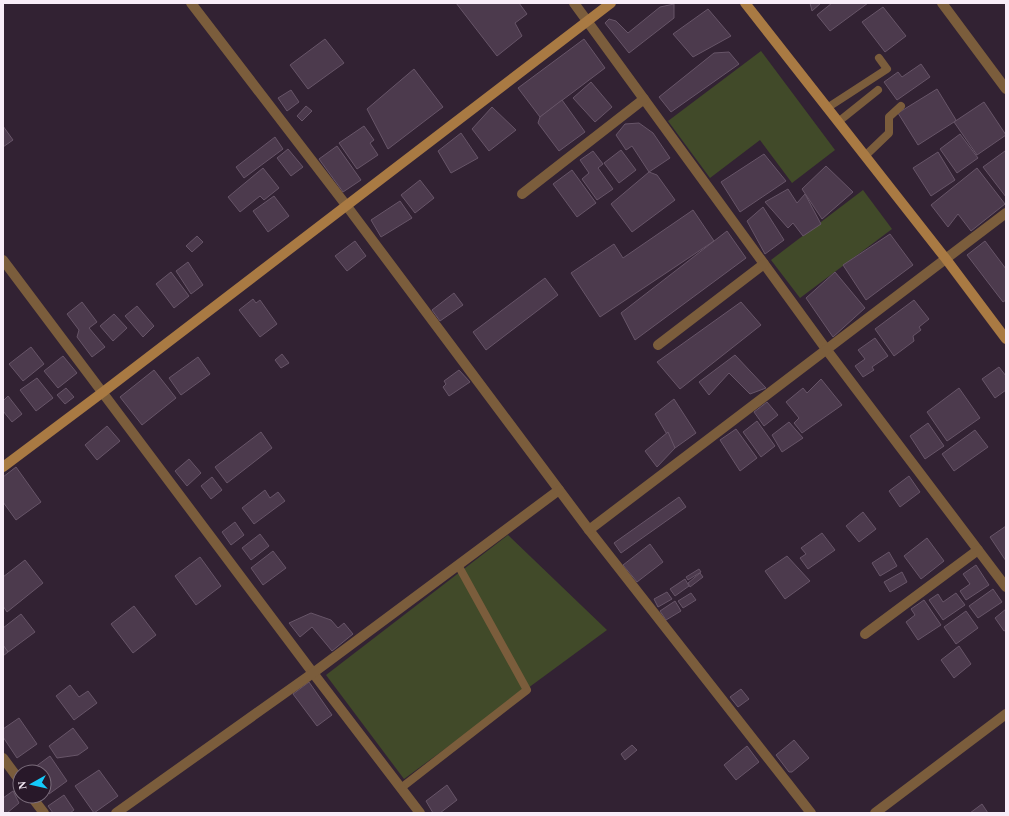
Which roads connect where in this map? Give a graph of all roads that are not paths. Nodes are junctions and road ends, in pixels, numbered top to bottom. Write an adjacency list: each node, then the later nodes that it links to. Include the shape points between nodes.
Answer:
1 (191, 3): 16 (street)
2 (574, 3): 6 (street)
3 (611, 3): 6 (street)
4 (746, 3): 12 (street)
5 (942, 3): 8 (street)
6 (588, 21): 10 (street); 16 (street)
7 (879, 58): 12 (lane, via 887,69)
8 (1006, 88)
9 (878, 90): 13 (lane)
10 (644, 99): 15 (street); 20 (street)
11 (901, 106): 14 (lane, via 889,117 889,133)
12 (828, 108): 13 (street)
13 (838, 122): 14 (street)
14 (865, 156): 18 (street)
15 (522, 194)
16 (346, 206): 24 (street); 26 (street)
17 (1006, 213): 18 (street)
18 (946, 259): 21 (street); 23 (street)
19 (3, 260): 24 (street)
20 (764, 264): 22 (street); 23 (street)
21 (1006, 339)
22 (658, 345)
23 (826, 349): 27 (street); 28 (street)
24 (103, 392): 25 (street); 32 (street)
25 (3, 467)
26 (559, 490): 27 (street); 29 (street)
27 (589, 530): 41 (street)
28 (978, 550): 30 (street); 31 (street)
29 (458, 565): 32 (street); 36 (lane, via 527,690)
30 (1004, 580)
31 (865, 634)
32 (313, 673): 36 (street); 39 (street)
33 (1006, 714): 42 (street)
34 (3, 758): 35 (street)
35 (12, 770)
36 (401, 788): 40 (street)
37 (38, 804): 38 (street)
38 (44, 813)
39 (116, 813)
40 (420, 813)
41 (811, 813)
42 (875, 813)

